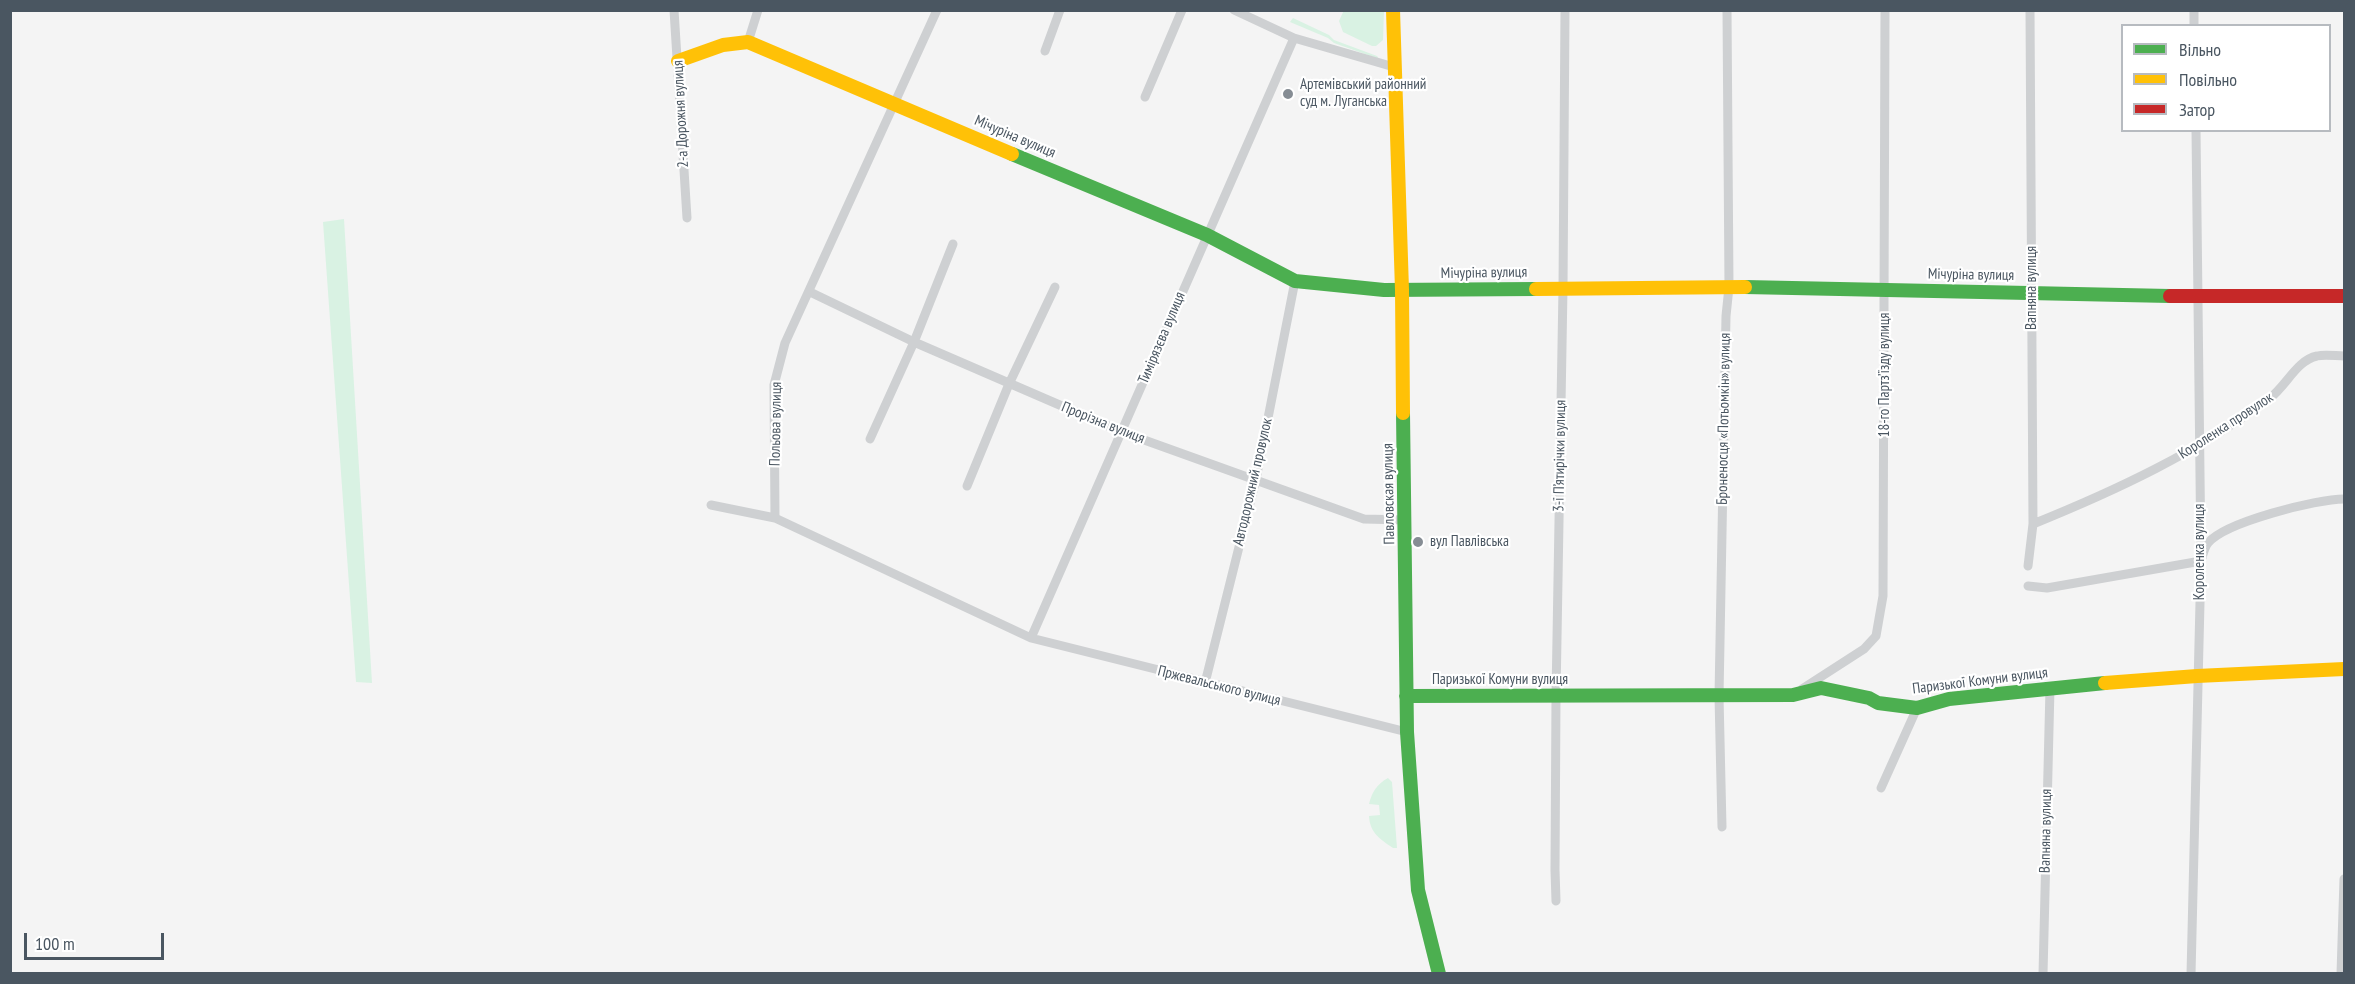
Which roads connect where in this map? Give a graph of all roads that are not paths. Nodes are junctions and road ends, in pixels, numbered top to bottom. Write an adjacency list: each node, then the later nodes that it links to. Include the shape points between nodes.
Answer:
1 (674, 10): 15 (street, 2-а Дорожня вулиця)
2 (758, 10): 13 (street)
3 (937, 10): 18 (street, Польова вулиця)
4 (1060, 10): 14 (street)
5 (1182, 10): 17 (street)
6 (1234, 10): 12 (street)
7 (1393, 10): 16 (street, Павловская вулиця)
8 (1565, 10): 26 (street, 3-ї П’ятирічки вулиця)
9 (1727, 10): 25 (street, Броненосця «Потьомкін» вулиця)
10 (1885, 10): 28 (street, 18-го Партз’їзду вулиця)
11 (2030, 10): 30 (street, Вапняна вулиця)
12 (1294, 38): 16 (street); 21 (street, Тимірязєва вулиця)
13 (748, 42): 15 (street, via 723,45); 18 (street, Мічуріна вулиця)
14 (1045, 51)
15 (678, 61): 20 (street, 2-а Дорожня вулиця)
16 (1394, 67): 27 (street, Павловская вулиця)
17 (1145, 97)
18 (894, 105): 21 (street, Мічуріна вулиця); 29 (street, Польова вулиця)
19 (2196, 132): 32 (street, Короленка вулиця)
20 (687, 218)
21 (1207, 236): 23 (street, Мічуріна вулиця); 36 (street, Тимірязєва вулиця)
22 (953, 244): 33 (street)
23 (1295, 281): 27 (street, Мічуріна вулиця); 39 (street, Автодорожний провулок)
24 (1055, 287): 35 (street)
25 (1729, 287): 26 (street, Мічуріна вулиця); 28 (street, Мічуріна вулиця); 57 (street, Броненосця «Потьомкін» вулиця)
26 (1563, 288): 27 (street, Мічуріна вулиця); 56 (street, 3-ї П’ятирічки вулиця)
27 (1402, 290): 44 (street, Павловская вулиця)
28 (1885, 290): 30 (street, Мічуріна вулиця); 54 (street, 18-го Партз’їзду вулиця, via 1883,596 1876,636 1864,649)
29 (810, 292): 33 (street, Прорізна вулиця); 43 (street, Польова вулиця, via 785,343 774,385)
30 (2032, 293): 32 (street, Мічуріна вулиця); 45 (street, Вапняна вулиця)
31 (2344, 296): 32 (street, Мічуріна вулиця)
32 (2198, 297): 38 (street, Короленка вулиця)
33 (914, 342): 35 (street, Прорізна вулиця); 37 (street)
34 (2344, 356): 38 (street, Короленка провулок, via 2317,356 2302,364 2282,389)
35 (1009, 384): 36 (street, Прорізна вулиця); 40 (street)
36 (1122, 432): 39 (street, Прорізна вулиця); 49 (street, Тимірязєва вулиця)
37 (870, 439)
38 (2200, 446): 45 (street, Короленка провулок, via 2141,477); 46 (street, Короленка вулиця)
39 (1256, 479): 44 (street, Прорізна вулиця, via 1364,519); 52 (street, Автодорожний провулок)
40 (967, 486)
41 (2344, 499): 46 (street, via 2257,518 2217,535 2207,544)
42 (711, 505): 43 (street)
43 (775, 518): 49 (street)
44 (1406, 520): 55 (street, Павловская вулиця)
45 (2033, 524): 47 (street, Вапняна вулиця)
46 (2201, 561): 48 (street, via 2047,588); 51 (street, Короленка вулиця)
47 (2028, 566)
48 (2028, 586)
49 (1031, 638): 52 (street, Пржевальського вулиця)
50 (2344, 669): 51 (street, Паризької Комуни вулиця)
51 (2198, 676): 53 (street, Паризької Комуни вулиця); 66 (street, Короленка вулиця)
52 (1205, 683): 59 (street, Пржевальського вулиця)
53 (2050, 688): 58 (street, Паризької Комуни вулиця, via 1949,699); 65 (street, Вапняна вулиця)
54 (1793, 695): 57 (street, Паризької Комуни вулиця); 58 (street, Паризької Комуни вулиця, via 1821,688 1878,703)
55 (1407, 696): 56 (street, Паризької Комуни вулиця); 59 (street, Павловская вулиця)
56 (1556, 696): 57 (street, Паризької Комуни вулиця); 63 (street, 3-ї П’ятирічки вулиця)
57 (1719, 696): 61 (street, Броненосця «Потьомкін» вулиця)
58 (1917, 708): 60 (street)
59 (1407, 732): 64 (street, Павловская вулиця, via 1418,890)
60 (1881, 788)
61 (1722, 827)
62 (2344, 879): 67 (street)
63 (1556, 901)
64 (1439, 974)
65 (2043, 974)
66 (2191, 974)
67 (2341, 974)

